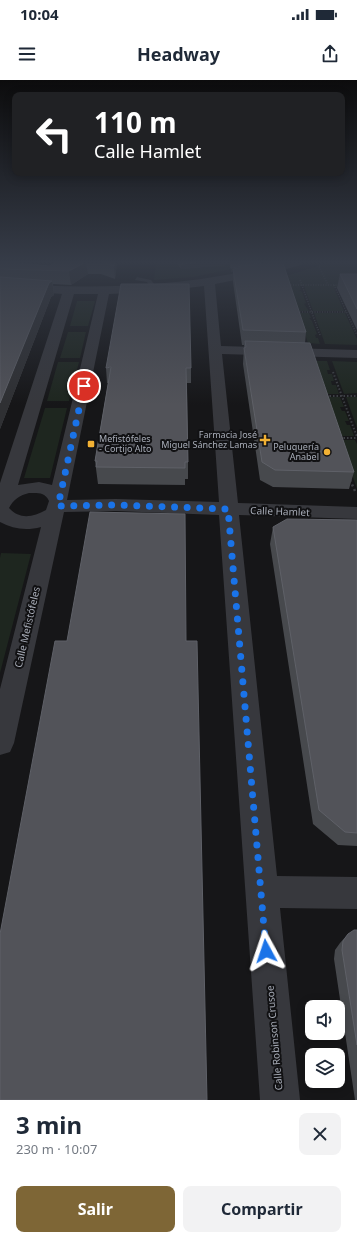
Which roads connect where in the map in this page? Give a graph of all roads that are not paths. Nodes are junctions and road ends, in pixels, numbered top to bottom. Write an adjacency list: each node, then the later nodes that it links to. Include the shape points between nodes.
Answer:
1 (63, 311): 6 (street)
2 (100, 311): 7 (street, Calle Mefistófeles)
3 (211, 311): 4 (street, Calle Robinson Crusoe)
4 (215, 350): 5 (street); 8 (street, Calle Robinson Crusoe)
5 (357, 354)
6 (1, 506): 7 (street, via 4,516 11,521 22,523 46,518); 7 (street, via 20,489 30,487 49,490 55,494)
7 (57, 506): 8 (street, Calle Hamlet, via 116,505); 10 (street, Calle Mefistófeles)
8 (228, 509): 9 (street, Calle Hamlet); 11 (street, Calle Robinson Crusoe)
9 (357, 513)
10 (0, 743)
11 (261, 892): 12 (street); 13 (street, Calle Robinson Crusoe)
12 (357, 893)
13 (280, 1100)

